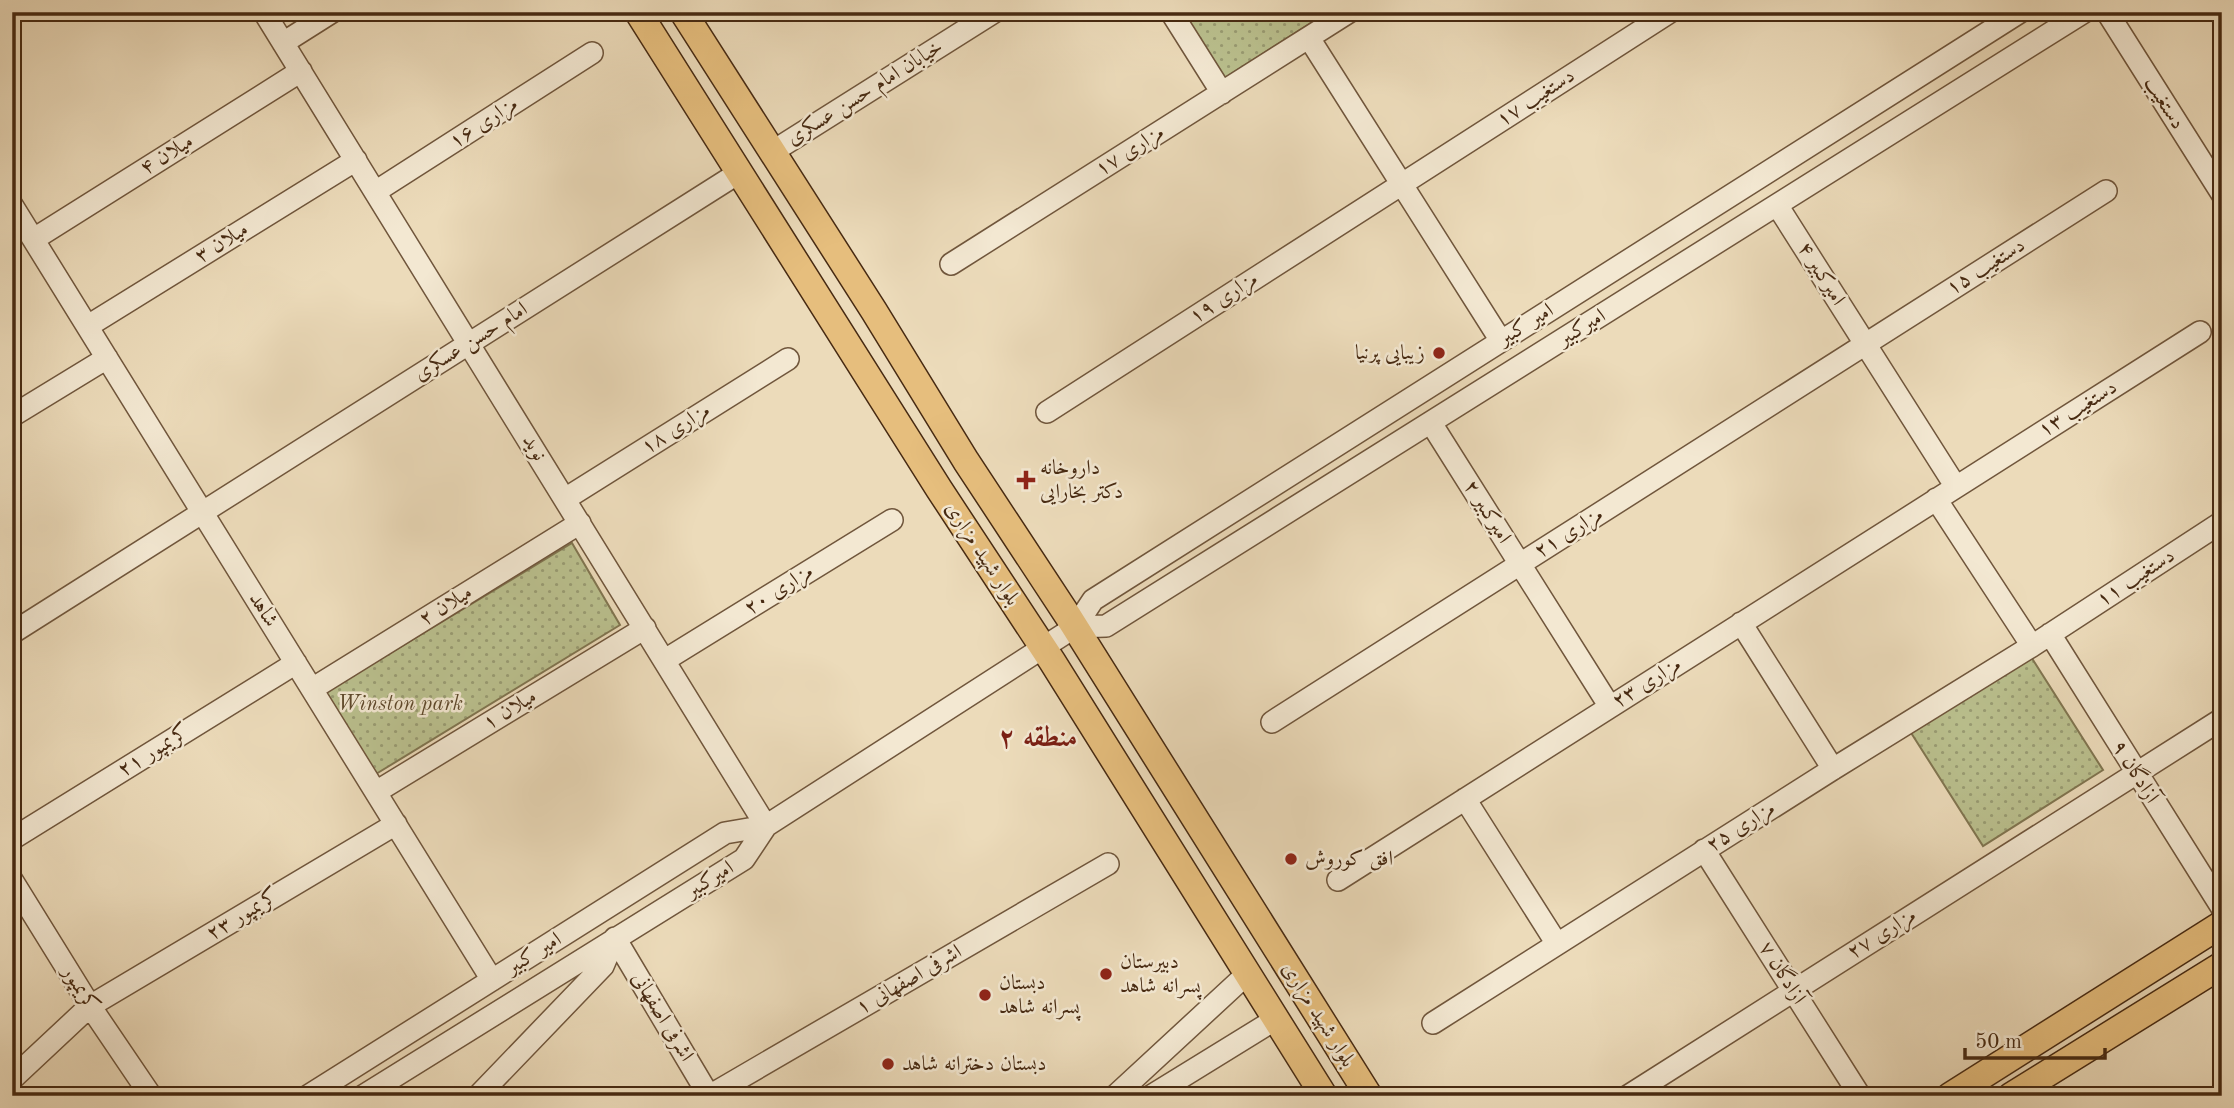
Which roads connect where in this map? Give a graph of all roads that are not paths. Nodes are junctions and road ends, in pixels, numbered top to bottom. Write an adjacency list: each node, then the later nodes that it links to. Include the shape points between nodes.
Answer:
1 (264, 12): 13 (street, نوید)
2 (332, 12): 13 (street)
3 (638, 12): 21 (main road, بلوار شهید مزاری)
4 (683, 12): 19 (main road, بلوار شهید مزاری)
5 (994, 12): 19 (street, خیابان امام حسن عسکری)
6 (1171, 12): 17 (street)
7 (1349, 12): 12 (street, مزاری ۱۷)
8 (1670, 12): 22 (street, دستغیب ۱۷)
9 (2020, 12): 16 (street, امیر کبیر)
10 (2084, 12): 18 (street, امیرکبیر)
11 (2107, 12): 25 (street, دستغیب)
12 (1309, 38): 17 (street, مزاری ۱۷); 22 (street)
13 (284, 43): 15 (street, نوید)
14 (592, 53): 24 (street, مزاری ۱۶)
15 (301, 71): 20 (street, نوید); 28 (street, میلان ۴)
16 (1898, 88): 18 (street); 30 (street, امیر کبیر)
17 (1222, 93): 29 (street, مزاری ۱۷)
18 (1915, 118): 26 (street, امیرکبیر)
19 (772, 152): 51 (main road, بلوار شهید مزاری)
20 (356, 160): 24 (street, نوید); 32 (street, میلان ۳)
21 (740, 172): 35 (street, امام حسن عسکری); 55 (main road, بلوار شهید مزاری)
22 (1402, 184): 34 (street); 39 (street, مزاری ۱۹)
23 (2106, 191): 36 (street, دستغیب ۱۵)
24 (375, 192): 35 (street, نوید)
25 (2221, 192)
26 (1777, 205): 31 (street, امیرکبیر); 36 (street, امیرکبیر ۴)
27 (14, 211): 28 (street, شاهد)
28 (34, 239): 32 (street, شاهد)
29 (951, 264)
30 (1616, 268): 31 (street); 34 (street, امیر کبیر)
31 (1633, 295): 41 (street, امیرکبیر)
32 (88, 326): 37 (street, شاهد)
33 (2200, 332): 42 (street, دستغیب ۱۳)
34 (1501, 341): 51 (street, امیر کبیر, via 1093,600)
35 (469, 344): 43 (street, نوید); 45 (street, امام حسن عسکری)
36 (1866, 344): 42 (street, امیرکبیر ۴); 49 (street, مزاری ۲۱)
37 (107, 358): 40 (street); 45 (street, شاهد)
38 (788, 359): 43 (street, مزاری ۱۸)
39 (1047, 412)
40 (12, 416)
41 (1431, 423): 49 (street, امیرکبیر ۲); 51 (street, امیرکبیر, via 1106,626)
42 (1956, 487): 44 (street, مزاری ۲۳)
43 (565, 499): 48 (street, نوید)
44 (1936, 499): 50 (street, مزاری ۲۳); 54 (street, آزادگان ۹)
45 (203, 513): 53 (street, امام حسن عسکری); 57 (street, شاهد)
46 (892, 520): 56 (street, مزاری ۲۰)
47 (2222, 522): 54 (street, دستغیب ۱۱)
48 (580, 523): 52 (street, نوید); 58 (street, میلان ۲)
49 (1520, 564): 59 (street, امیرکبیر ۲); 61 (street, مزاری ۲۱)
50 (1741, 624): 59 (street, مزاری ۲۳); 62 (street)
51 (1075, 627): 55 (street, امیر کبیر); 94 (main road, بلوار شهید مزاری)
52 (645, 628): 56 (street, نوید); 64 (street, میلان ۱)
53 (12, 633)
54 (2041, 640): 62 (street, مزاری ۲۵); 63 (street, آزادگان ۹)
55 (1042, 648): 67 (street, امیرکبیر); 78 (main road, بلوار شهید مزاری)
56 (665, 660): 67 (street, نوید)
57 (296, 663): 58 (street, شاهد); 68 (street, کریمپور ۲۱)
58 (312, 689): 64 (street, شاهد)
59 (1610, 707): 65 (street, مزاری ۲۳)
60 (2222, 719): 63 (street, مزاری ۲۷)
61 (1272, 722)
62 (1833, 769): 69 (street, مزاری ۲۵)
63 (2136, 774): 73 (street, آزادگان ۹); 80 (street, مزاری ۲۷)
64 (376, 792): 66 (street, شاهد)
65 (1465, 799): 72 (street, مزاری ۲۳); 76 (street)
66 (396, 824): 79 (street, شاهد); 81 (street, کریمپور ۲۳)
67 (766, 826): 75 (street, امیرکبیر, via 744,859); 79 (street, امیر کبیر, via 725,833)
68 (12, 839)
69 (1704, 850): 76 (street, مزاری ۲۵); 80 (street, آزادگان ۷)
70 (1108, 863): 90 (street, اشرفی اصفهانی ۱)
71 (12, 880): 81 (street, کریمپور)
72 (1338, 880)
73 (2222, 908)
74 (2222, 924): 85 (main road)
75 (615, 938): 88 (street, امیرکبیر); 89 (street, via 603,966); 90 (street, اشرفی اصفهانی)
76 (1558, 944): 83 (street, مزاری ۲۵)
77 (2222, 965): 98 (main road)
78 (1247, 974): 82 (main road, بلوار شهید مزاری); 91 (street)
79 (492, 980): 87 (street, امیر کبیر)
80 (1793, 990): 95 (street, مزاری ۲۷); 96 (street, آزادگان ۷)
81 (90, 1006): 84 (street, کریمپور ۲۳); 86 (street, کریمپور)
82 (1276, 1019): 92 (street); 93 (main road, بلوار شهید مزاری)
83 (1433, 1023)
84 (12, 1079)
85 (1991, 1085): 97 (main road)
86 (151, 1096)
87 (308, 1096)
88 (363, 1096)
89 (478, 1096)
90 (709, 1096)
91 (1115, 1096)
92 (1151, 1096)
93 (1324, 1096)
94 (1369, 1096)
95 (1628, 1096)
96 (1860, 1096)
97 (1950, 1096)
98 (2011, 1096)

